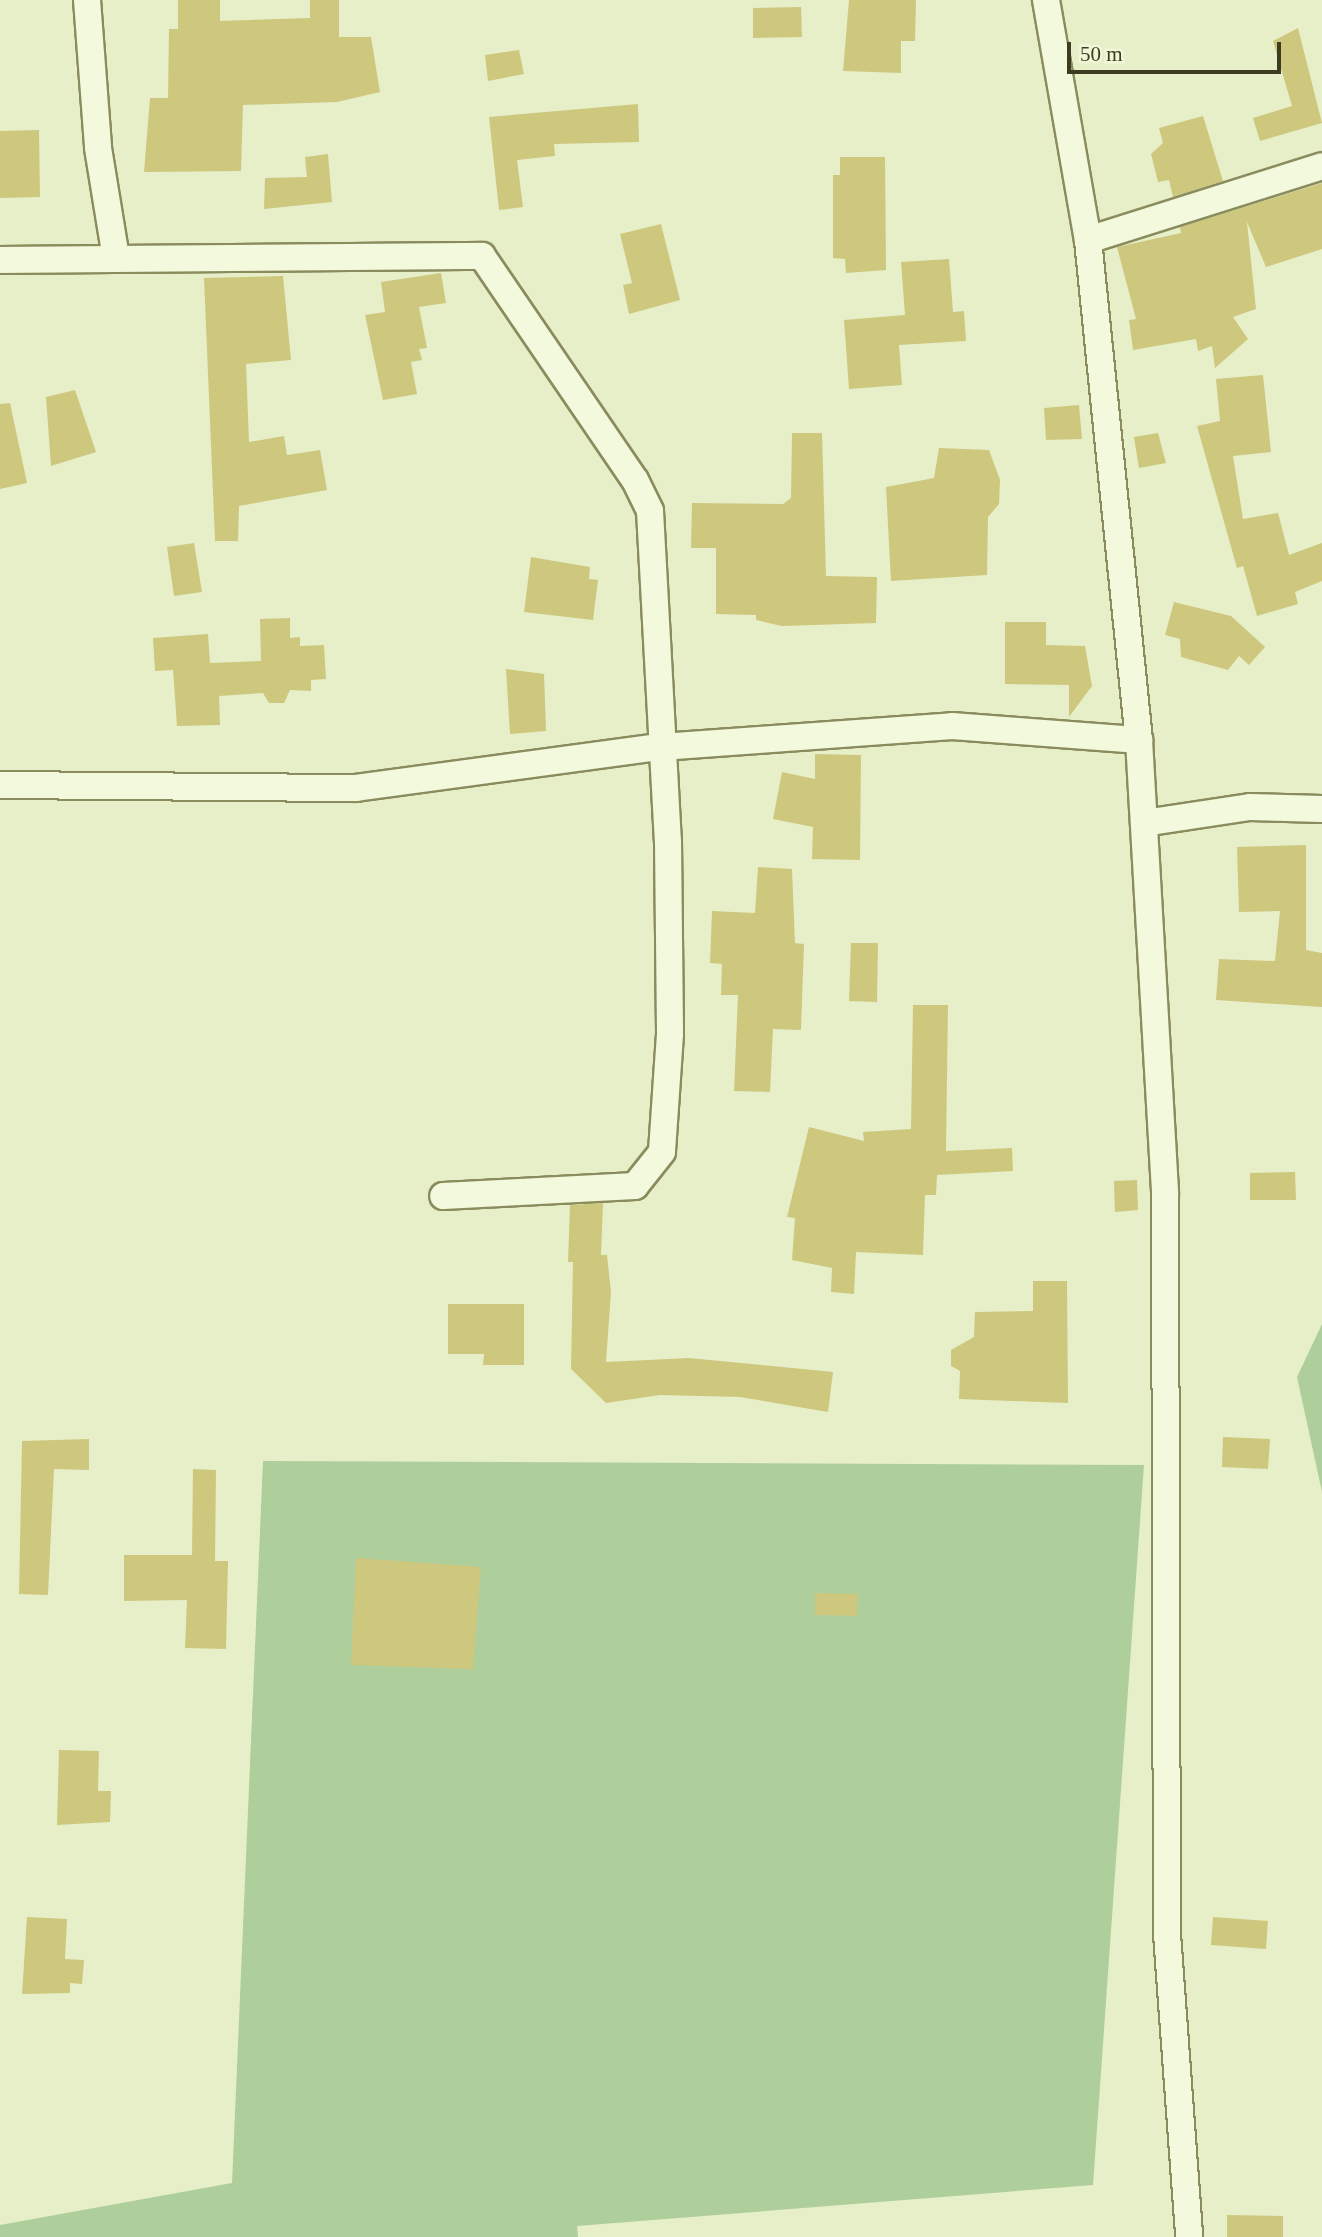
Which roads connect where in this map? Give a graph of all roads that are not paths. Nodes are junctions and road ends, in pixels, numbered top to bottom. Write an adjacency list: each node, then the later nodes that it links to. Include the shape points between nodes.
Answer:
1 (87, 0): 5 (street, via 98,148)
2 (1046, 0): 4 (street)
3 (1322, 166): 4 (street)
4 (1088, 240): 7 (street)
5 (116, 258): 6 (street); 8 (street, via 482,256 635,480 650,511)
6 (0, 260)
7 (1139, 740): 8 (street, via 952,726); 11 (street)
8 (661, 747): 9 (street, via 356,788); 12 (street, via 670,1034 663,1152 635,1186)
9 (0, 785)
10 (1322, 809): 11 (street, via 1250,807)
11 (1144, 823): 13 (street, via 1165,1192 1167,1934)
12 (443, 1196)
13 (1189, 2237)

